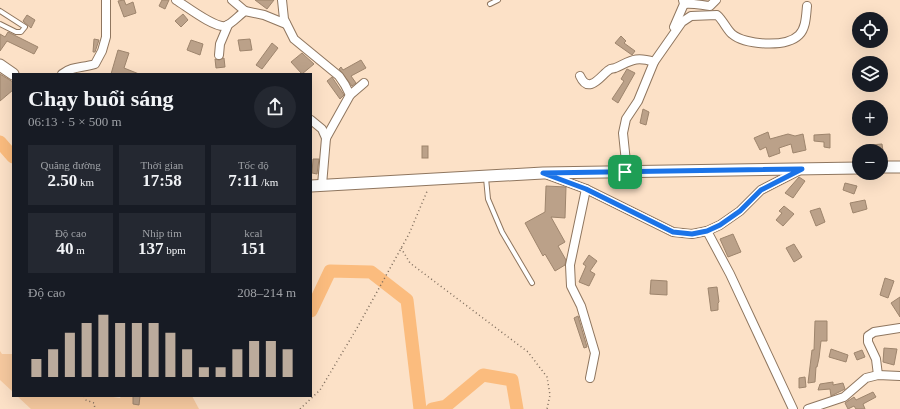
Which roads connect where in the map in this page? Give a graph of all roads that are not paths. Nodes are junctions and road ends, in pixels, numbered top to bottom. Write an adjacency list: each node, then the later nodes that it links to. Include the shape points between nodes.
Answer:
1 (106, 0): 20 (street, via 106,37 95,64 69,68)
2 (176, 0): 14 (street, via 214,23)
3 (232, 0): 11 (street)
4 (282, 0): 13 (street)
5 (498, 0): 8 (lane)
6 (716, 0): 7 (street, via 710,6)
7 (684, 2): 15 (street)
8 (490, 4)
9 (807, 6): 15 (street, via 805,26 800,34 782,44 741,40 730,33 725,22 717,15 703,14 691,16 682,22)
10 (0, 11): 12 (lane, via 25,27 21,32 16,32)
11 (245, 11): 13 (street); 14 (street)
12 (0, 24)
13 (286, 24): 23 (street, via 294,39 339,76)
14 (228, 25): 16 (street, via 220,44)
15 (664, 49): 17 (street)
16 (219, 55)
17 (654, 62): 21 (street, via 643,58 633,59 608,70 594,83 588,84); 30 (street, via 638,101 624,126)
18 (0, 65): 19 (street)
19 (12, 73)
20 (63, 73)
21 (580, 76)
22 (364, 83): 23 (street)
23 (350, 95): 25 (street)
24 (312, 121): 25 (street, via 322,129)
25 (326, 138): 33 (street)
26 (888, 167): 27 (street)
27 (900, 167)
28 (852, 168): 29 (street)
29 (802, 169): 30 (street); 35 (street, via 761,190 740,211)
30 (625, 172): 31 (street)
31 (543, 173): 32 (street); 34 (street)
32 (486, 176): 33 (street); 36 (lane, via 488,199 502,232)
33 (316, 186)
34 (586, 189): 35 (street, via 673,232 692,234); 40 (street, via 570,264 571,286 581,306 595,353)
35 (707, 231): 41 (street, via 730,274)
36 (532, 283)
37 (900, 328): 38 (street, via 874,332 868,336 876,359)
38 (878, 375): 39 (street); 42 (street, via 866,378 844,397)
39 (900, 376)
40 (590, 378)
41 (793, 409)
42 (808, 409)

